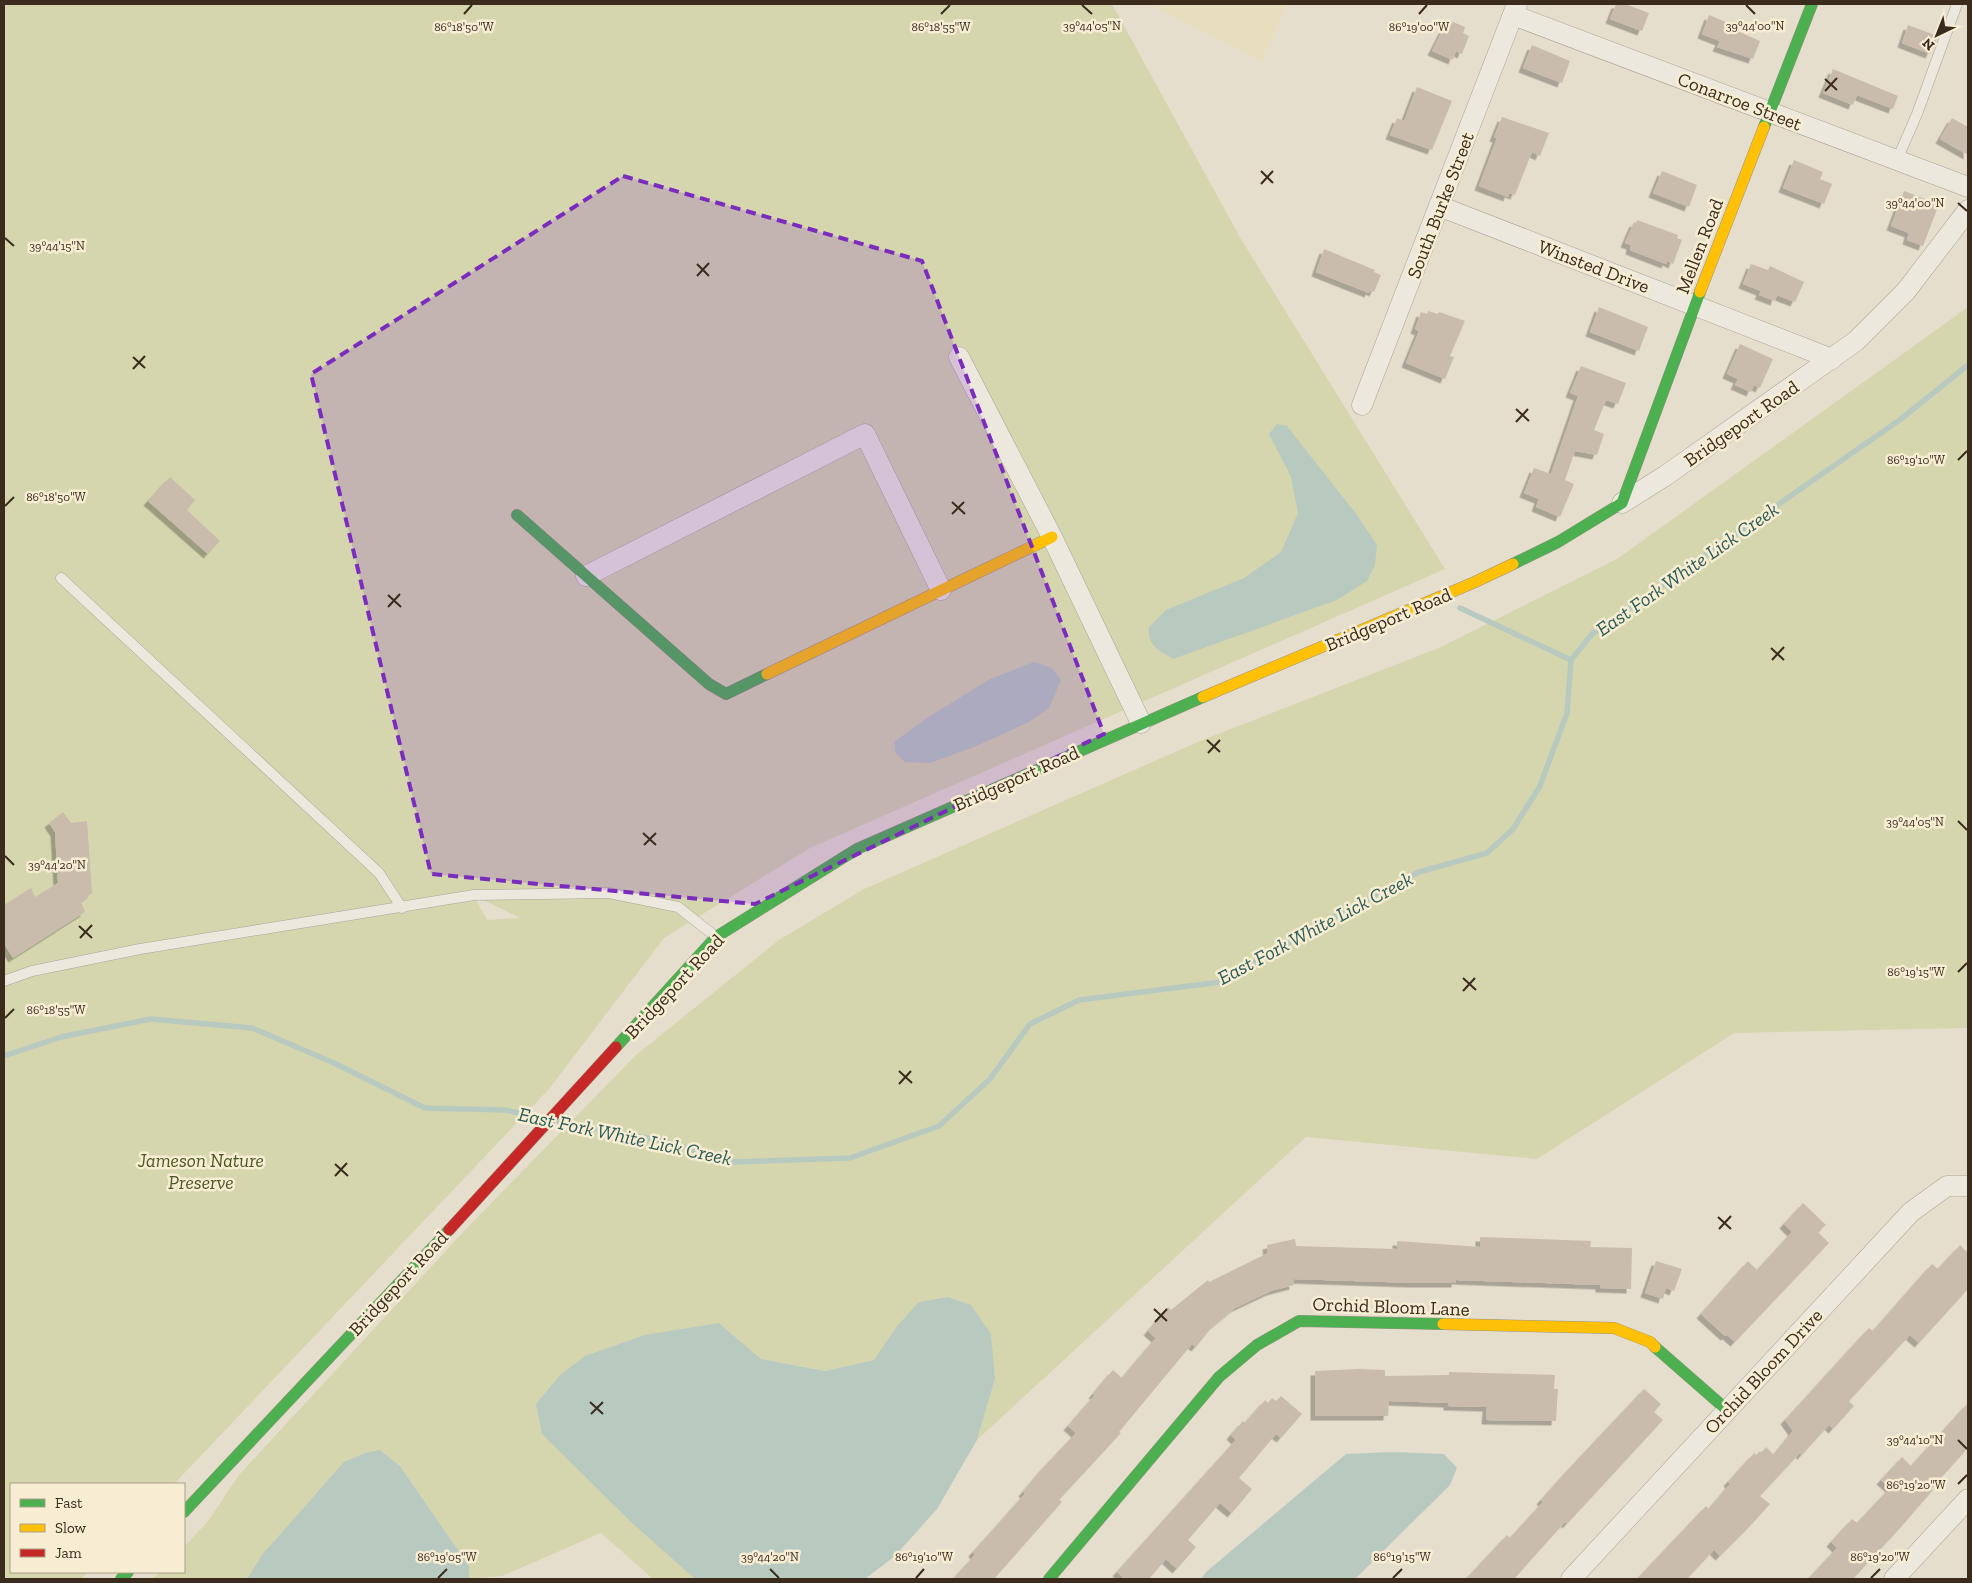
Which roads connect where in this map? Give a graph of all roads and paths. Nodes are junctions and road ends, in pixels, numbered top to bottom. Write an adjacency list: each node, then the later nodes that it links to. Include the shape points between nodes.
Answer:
1 (1812, 4): 4 (street, Mellen Road)
2 (1957, 4): 5 (lane)
3 (1515, 9): 4 (street, Conarroe Street); 7 (street, South Burke Street)
4 (1770, 112): 5 (street, Conarroe Street); 9 (street, Mellen Road)
5 (1897, 160): 6 (street, Conarroe Street)
6 (1968, 187)
7 (1439, 206): 9 (street, Winsted Drive); 12 (street, South Burke Street)
8 (1968, 210): 11 (street, Bridgeport Road, via 1881,319)
9 (1695, 306): 11 (street, Winsted Drive); 13 (street, Mellen Road)
10 (959, 357): 15 (street)
11 (1832, 359): 13 (street, Bridgeport Road)
12 (1362, 405)
13 (1622, 503): 19 (street, Bridgeport Road, via 1558,542 1475,582)
14 (517, 515): 16 (street)
15 (1052, 537): 18 (street); 19 (street)
16 (586, 576): 18 (street, via 709,684 726,694); 18 (street, via 865,434)
17 (61, 578): 20 (lane, via 379,873)
18 (941, 590)
19 (1141, 723): 21 (street, Bridgeport Road, via 857,849)
20 (402, 908): 21 (lane, via 474,895 610,893 678,908); 22 (lane, via 140,949 32,970)
21 (716, 937): 26 (street, Bridgeport Road, via 496,1179)
22 (4, 981)
23 (1968, 1186): 24 (street, Orchid Bloom Drive, via 1948,1186 1911,1212)
24 (1727, 1410): 27 (street, Orchid Bloom Lane, via 1650,1342 1614,1328 1299,1321 1257,1345 1219,1377); 28 (street, Orchid Bloom Drive)
25 (1968, 1499): 29 (street)
26 (185, 1511)
27 (1049, 1579)
28 (1571, 1579)
29 (1894, 1579)

